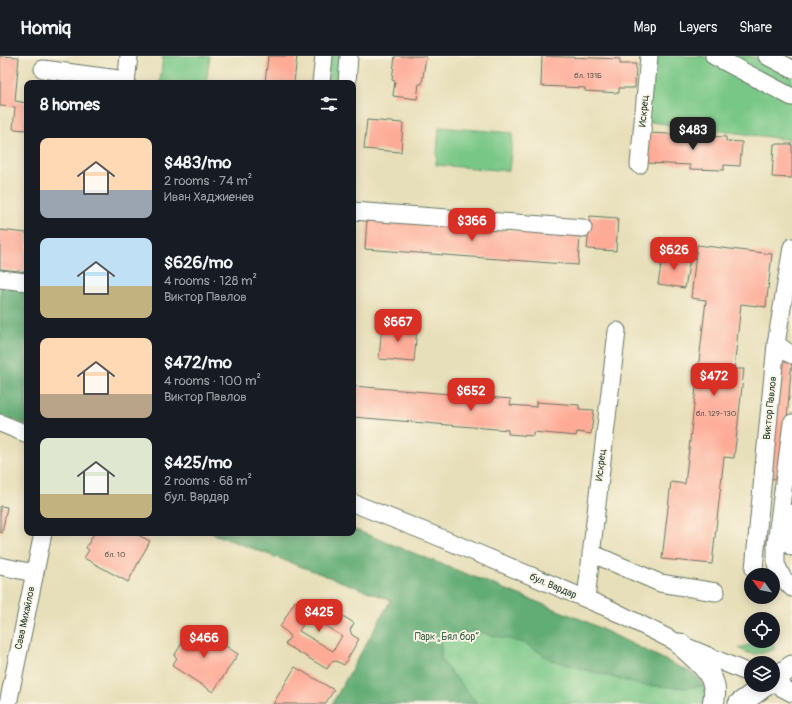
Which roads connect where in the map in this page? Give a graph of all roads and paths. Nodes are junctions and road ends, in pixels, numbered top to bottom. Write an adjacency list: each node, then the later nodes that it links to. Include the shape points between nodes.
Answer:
1 (129, 56): 12 (street)
2 (324, 56): 13 (street)
3 (350, 56): 14 (street)
4 (649, 56): 16 (street, Искрец)
5 (714, 56): 15 (street)
6 (767, 56): 10 (street)
7 (789, 56): 8 (street)
8 (792, 62)
9 (43, 69): 11 (street)
10 (792, 69)
11 (113, 80)
12 (126, 80)
13 (321, 80)
14 (347, 80)
15 (792, 97)
16 (639, 165)
17 (356, 211): 18 (street)
18 (583, 228)
19 (792, 247): 23 (street, Виктор Павлов)
20 (0, 279): 21 (street)
21 (24, 282)
22 (617, 331): 33 (street, Искрец)
23 (776, 344): 24 (street); 35 (street, Виктор Павлов)
24 (792, 355)
25 (0, 423): 27 (street)
26 (792, 423): 28 (street)
27 (24, 433)
28 (787, 498): 37 (street, via 776,543 776,564 782,577)
29 (356, 504): 39 (street, бул. Вардар)
30 (792, 516): 32 (street)
31 (42, 536): 36 (street, Сава Михайлов)
32 (792, 548)
33 (591, 553): 38 (street, via 660,583); 39 (street, Искрец)
34 (0, 566): 36 (street)
35 (754, 568)
36 (34, 574): 47 (street, Сава Михайлов)
37 (792, 588)
38 (716, 592)
39 (586, 599): 40 (street, бул. Вардар)
40 (680, 644): 42 (street, бул. Вардар); 48 (main road, via 713,679 716,693)
41 (792, 666): 43 (main road)
42 (744, 671)
43 (780, 675)
44 (780, 687): 46 (street)
45 (756, 692): 49 (main road)
46 (792, 693)
47 (8, 704)
48 (713, 704)
49 (739, 704)

